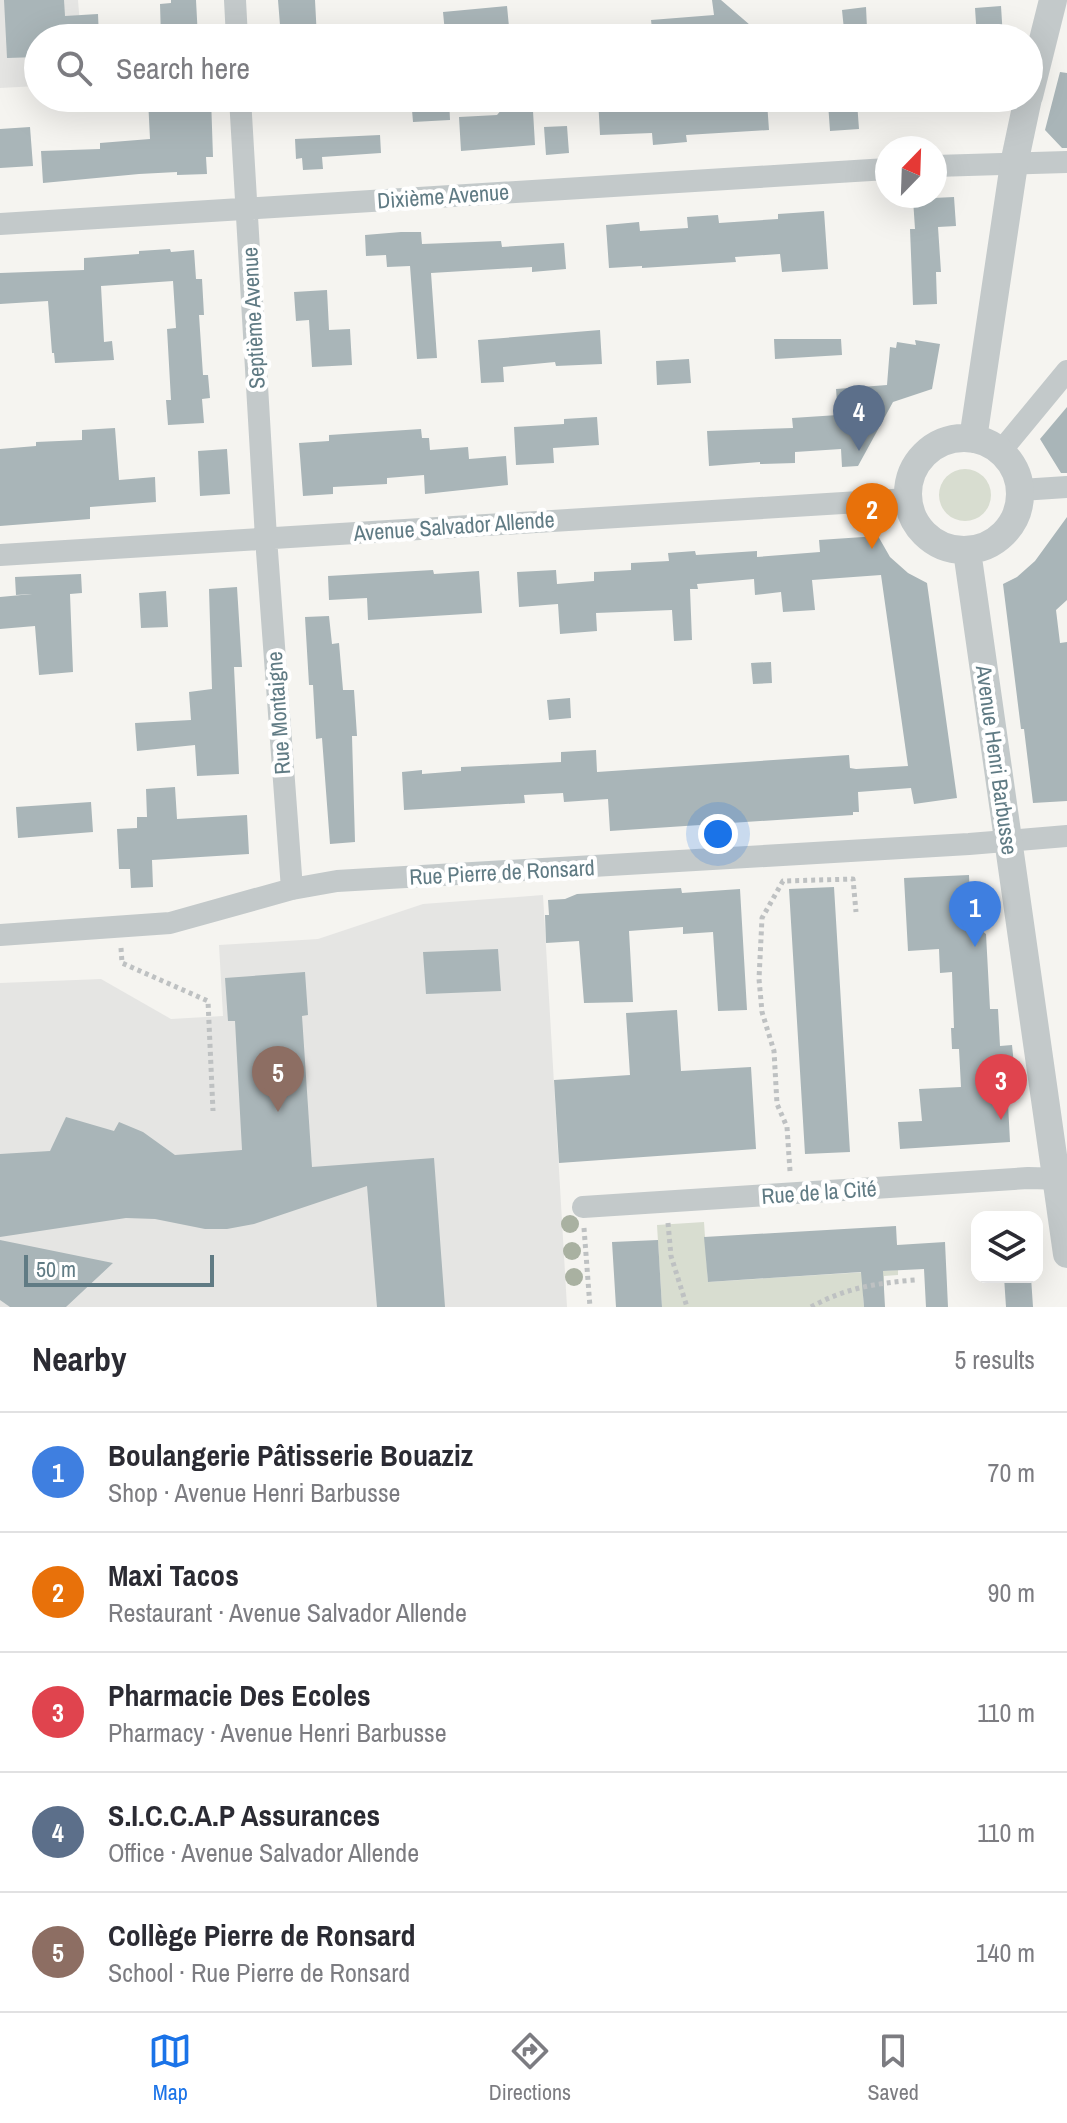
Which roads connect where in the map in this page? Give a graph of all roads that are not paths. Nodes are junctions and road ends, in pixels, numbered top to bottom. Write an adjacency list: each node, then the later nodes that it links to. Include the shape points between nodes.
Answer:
1 (235, 0): 3 (street)
2 (1053, 0): 4 (street)
3 (236, 24)
4 (1043, 40)
5 (241, 112): 11 (street, Septième Avenue)
6 (1026, 112): 8 (street)
7 (1067, 162): 8 (street)
8 (1014, 164): 9 (street); 14 (street)
9 (947, 166)
10 (875, 170): 11 (street, Dixième Avenue)
11 (247, 209): 12 (street, Dixième Avenue); 19 (street, Septième Avenue)
12 (0, 224)
13 (1067, 371): 15 (street)
14 (973, 439): 15 (street); 18 (street, via 948,441 926,453 915,466)
15 (1001, 451): 17 (street)
16 (1067, 487): 17 (street)
17 (1021, 490): 20 (street, via 1013,525 1001,538)
18 (908, 499): 19 (street, Avenue Salvador Allende); 20 (street, via 917,526 927,537)
19 (266, 538): 21 (street, Avenue Salvador Allende); 24 (street, Rue Montaigne)
20 (967, 551): 23 (street, Avenue Henri Barbusse)
21 (0, 555)
22 (1067, 836): 23 (street, Rue Pierre de Ronsard)
23 (1008, 840): 24 (street, Rue Pierre de Ronsard, via 337,881); 26 (street, Avenue Henri Barbusse)
24 (292, 889): 25 (street, Rue Pierre de Ronsard, via 170,923)
25 (0, 935)
26 (1061, 1179): 27 (street, Rue de la Cité); 28 (street, Avenue Henri Barbusse)
27 (583, 1207)
28 (1067, 1254)

